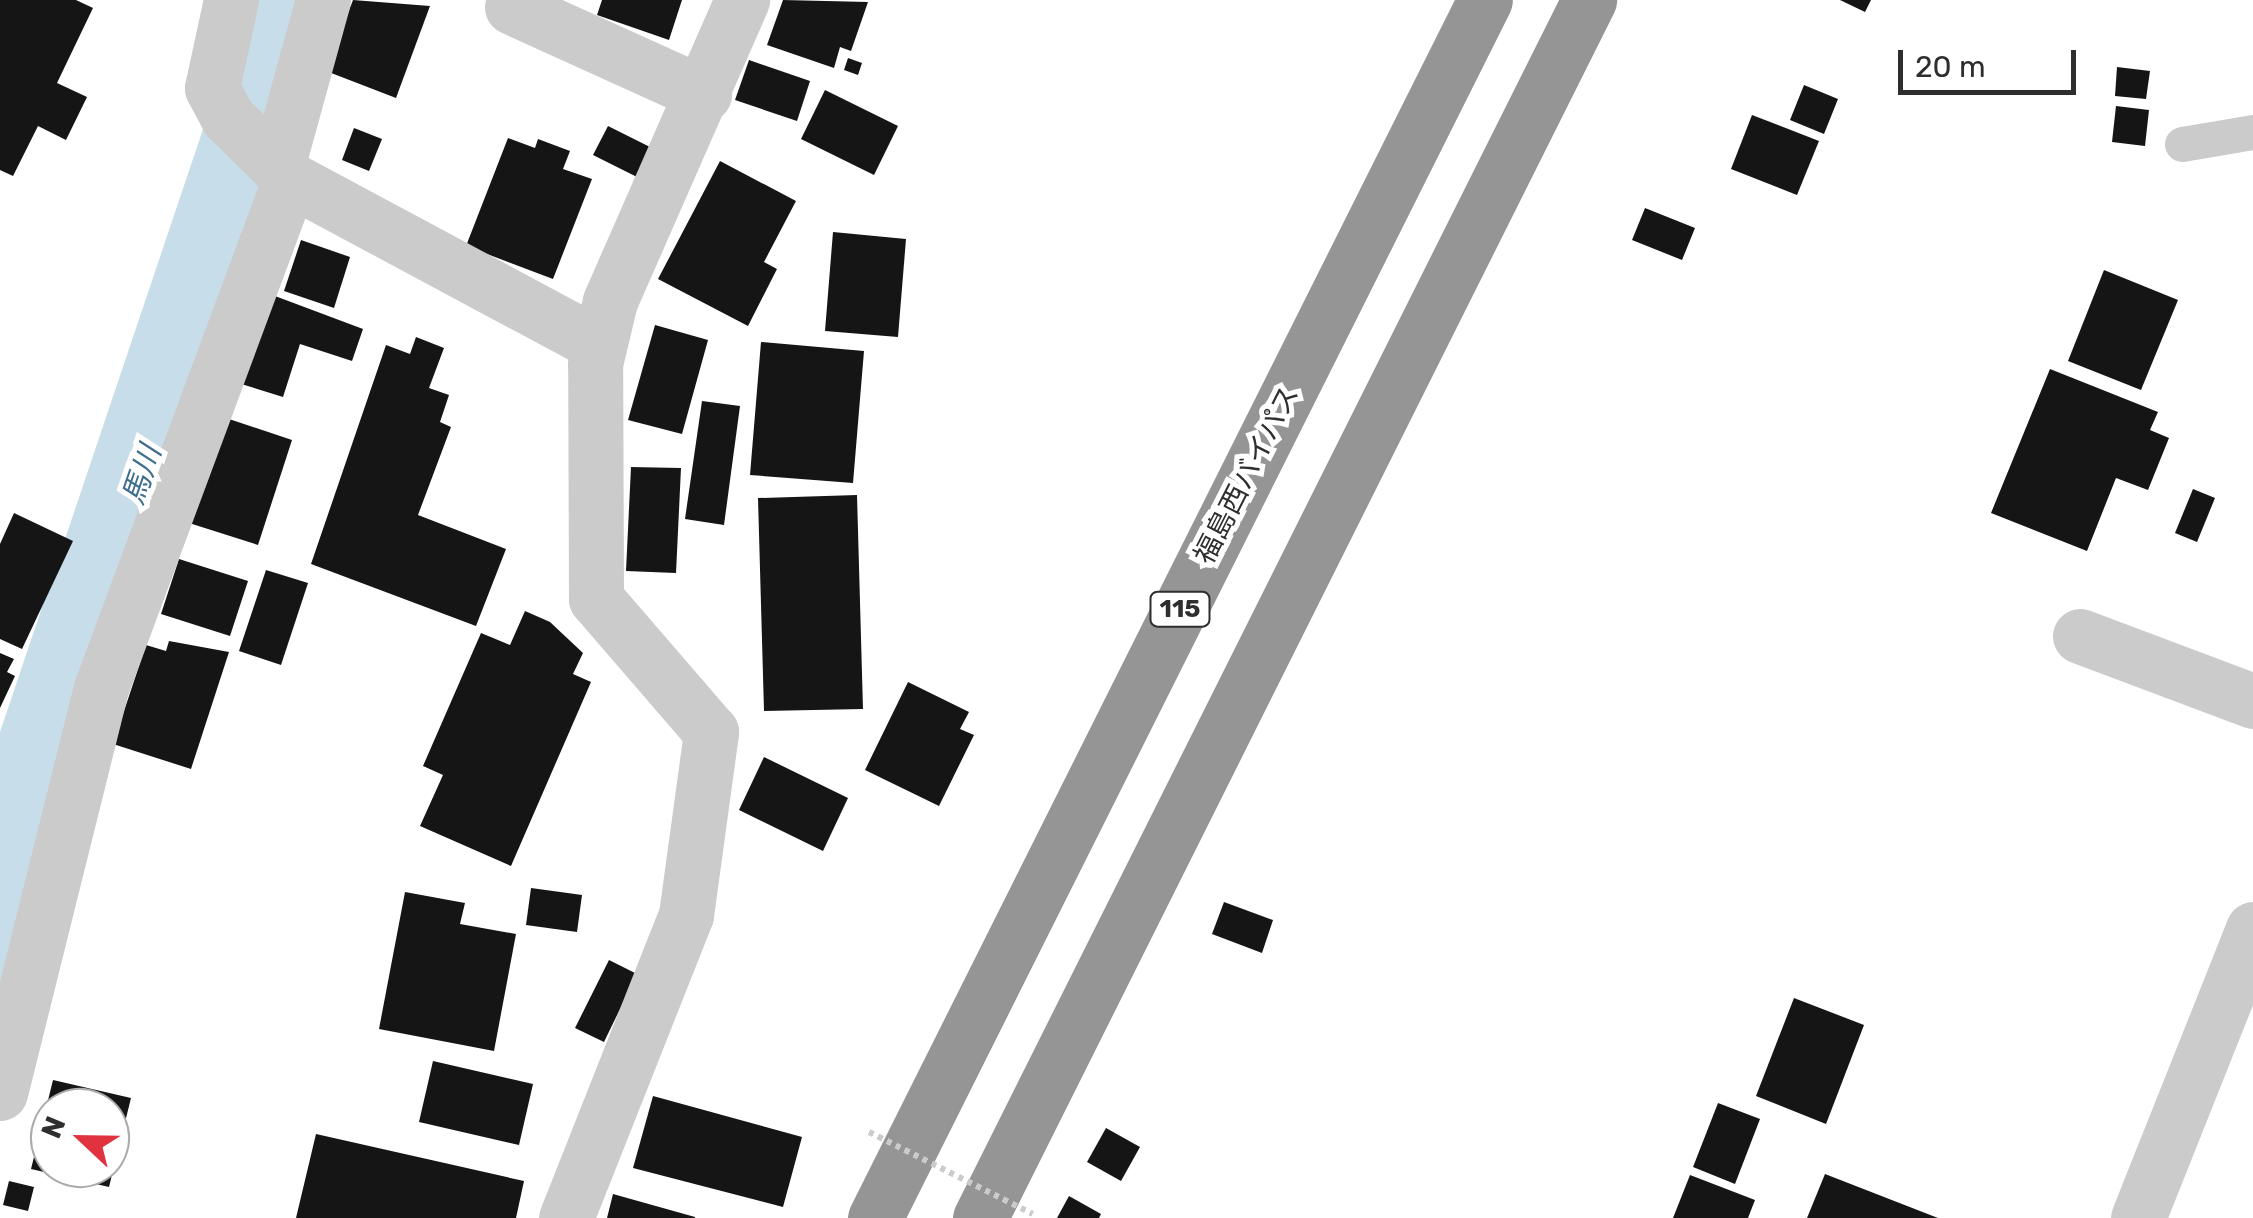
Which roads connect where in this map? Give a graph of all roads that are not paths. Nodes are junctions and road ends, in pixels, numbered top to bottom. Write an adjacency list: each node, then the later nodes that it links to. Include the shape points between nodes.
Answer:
1 (231, 0): 10 (street, via 212,88 228,118)
2 (323, 0): 10 (street)
3 (742, 0): 7 (street)
4 (1485, 0): 18 (highway, 福島西バイパス / 115)
5 (1589, 0): 16 (highway)
6 (512, 7): 7 (street)
7 (704, 94): 11 (street, via 610,302)
8 (2253, 132): 9 (lane)
9 (2182, 144)
10 (278, 168): 11 (street); 15 (street, via 101,688)
11 (600, 345): 17 (street, via 591,476 596,599 711,732 686,916)
12 (2080, 636): 13 (street)
13 (2253, 701)
14 (2253, 928): 19 (street)
15 (0, 1093)
16 (1006, 1216)
17 (566, 1218)
18 (875, 1218)
19 (2138, 1218)

